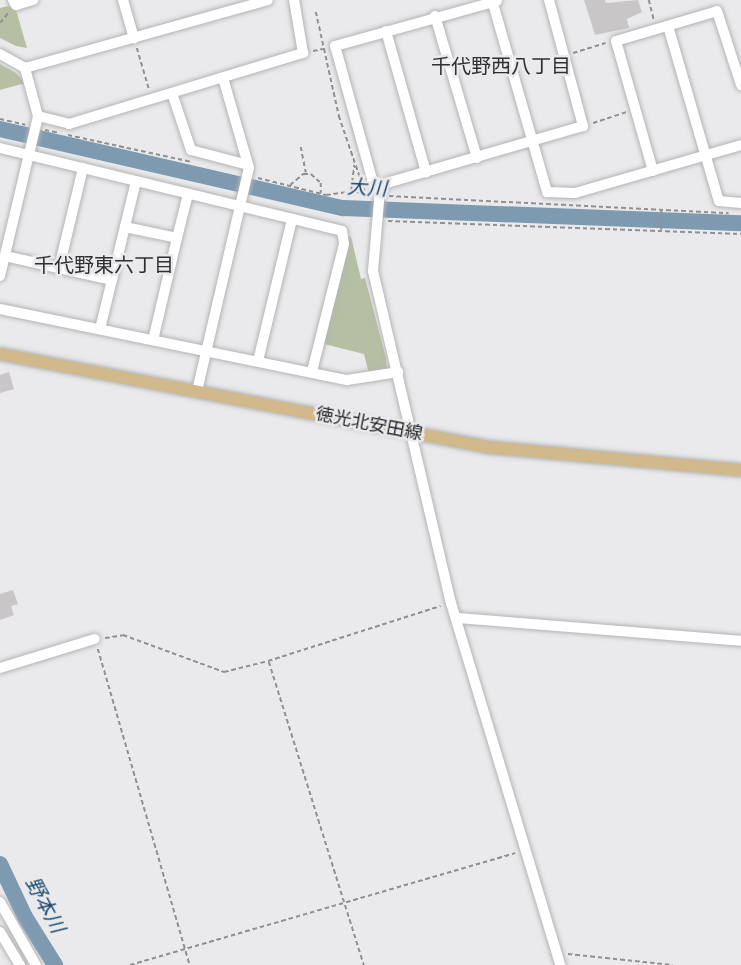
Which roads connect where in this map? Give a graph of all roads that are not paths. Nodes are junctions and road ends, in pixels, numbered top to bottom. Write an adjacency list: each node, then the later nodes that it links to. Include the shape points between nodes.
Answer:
1 (33, 0): 6 (street, via 16,5)
2 (123, 0): 11 (street)
3 (268, 0): 11 (street)
4 (294, 0): 14 (street, via 303,53)
5 (549, 0): 18 (street, via 582,126)
6 (14, 1)
7 (494, 1): 8 (street); 18 (street)
8 (435, 16): 10 (street); 23 (street)
9 (668, 26): 15 (street, via 717,11); 22 (street); 25 (street, via 616,40)
10 (386, 31): 26 (street); 30 (street, via 335,46)
11 (134, 38): 13 (street)
12 (0, 54): 13 (street)
13 (25, 68): 17 (street)
14 (223, 78): 16 (street); 27 (street)
15 (741, 85)
16 (172, 93): 17 (street, via 69,124); 27 (street, via 191,150)
17 (38, 116): 21 (street)
18 (532, 141): 23 (street); 25 (street, via 547,192 575,193)
19 (741, 145): 22 (street)
20 (0, 148): 21 (street)
21 (30, 149): 24 (street); 36 (street)
22 (706, 156): 25 (street); 31 (street, via 719,201)
23 (477, 158): 26 (street)
24 (83, 168): 28 (street); 37 (street)
25 (653, 171)
26 (426, 172): 30 (street, via 387,183)
27 (247, 173): 32 (street)
28 (136, 181): 29 (street); 34 (street)
29 (188, 194): 32 (street); 35 (street)
30 (379, 196): 47 (street, via 374,271)
31 (741, 202)
32 (240, 204): 33 (street); 43 (street)
33 (292, 219): 45 (street); 46 (street, via 342,231 344,244)
34 (125, 227): 35 (street); 39 (street)
35 (177, 238): 42 (street)
36 (5, 256): 37 (street); 38 (street)
37 (59, 268): 39 (street)
38 (0, 276)
39 (112, 280): 41 (street)
40 (0, 309): 41 (street)
41 (100, 329): 42 (street)
42 (153, 339): 43 (street)
43 (206, 351): 45 (street); 48 (street)
44 (0, 354): 48 (main road, 徳光北安田線)
45 (258, 361): 46 (street)
46 (312, 371): 47 (street, via 347,380)
47 (398, 372): 49 (street)
48 (197, 391): 49 (main road, 徳光北安田線)
49 (410, 433): 50 (main road, 徳光北安田線, via 487,447); 51 (street)
50 (741, 470)
51 (457, 618): 53 (street); 59 (street)
52 (95, 639): 54 (street)
53 (741, 641)
54 (0, 668)
55 (0, 902): 58 (street)
56 (0, 932): 57 (street)
57 (20, 965)
58 (36, 965)
59 (560, 965)

